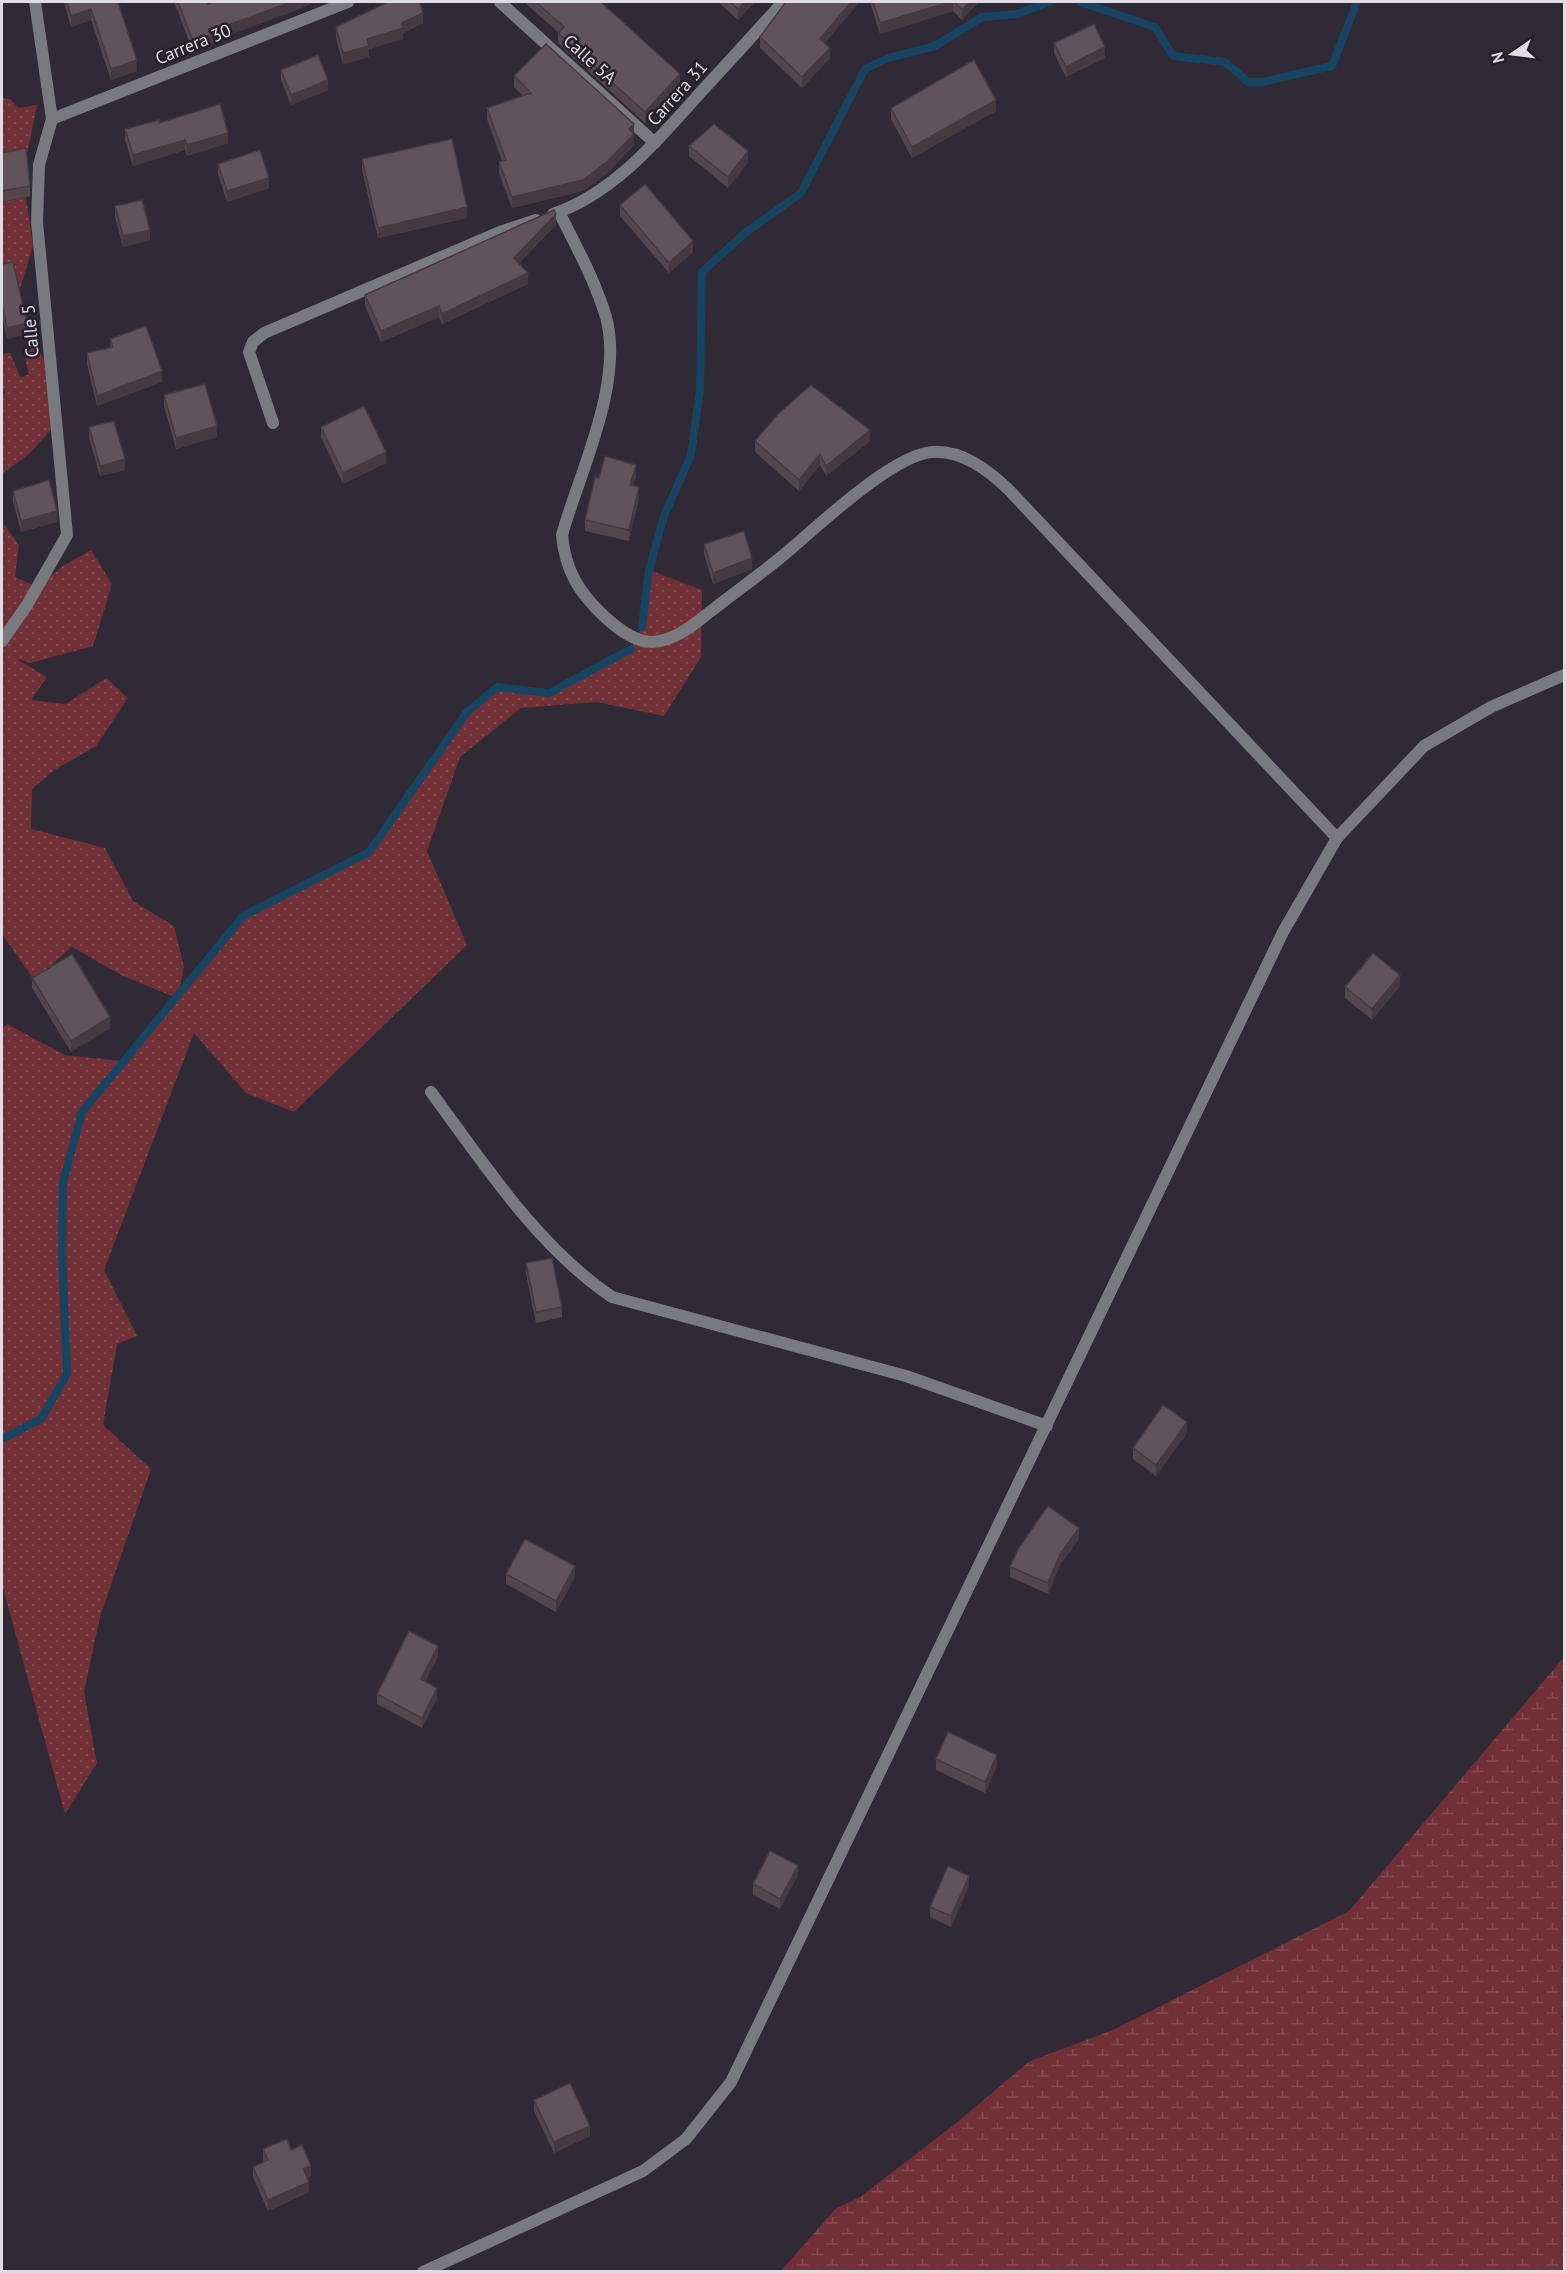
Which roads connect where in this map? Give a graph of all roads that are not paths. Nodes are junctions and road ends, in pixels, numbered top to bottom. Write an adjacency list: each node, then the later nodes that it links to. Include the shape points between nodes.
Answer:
1 (35, 2): 5 (street, Calle 5)
2 (348, 2): 5 (street, Carrera 30)
3 (500, 2): 6 (street, Calle 5A)
4 (783, 2): 6 (street, Carrera 31)
5 (52, 119): 9 (street, Calle 5, via 39,165 37,222 68,535)
6 (655, 143): 7 (street, Carrera 31, via 612,181)
7 (559, 212): 8 (street, Carrera 31, via 500,232 264,333 253,342 249,352); 11 (street, via 589,272 606,317 610,341 610,376 562,535 563,556 581,592 608,620 631,636 649,642 678,636 862,488 912,457 947,453 987,469 1008,489)
8 (273, 423)
9 (2, 641)
10 (1564, 675): 11 (street, via 1491,707 1424,746)
11 (1337, 838): 13 (street, via 1283,932)
12 (431, 1092): 13 (street, via 507,1197 588,1281 612,1297 906,1376)
13 (1047, 1426): 14 (street, via 731,2082 686,2139 643,2171)
14 (423, 2271)

